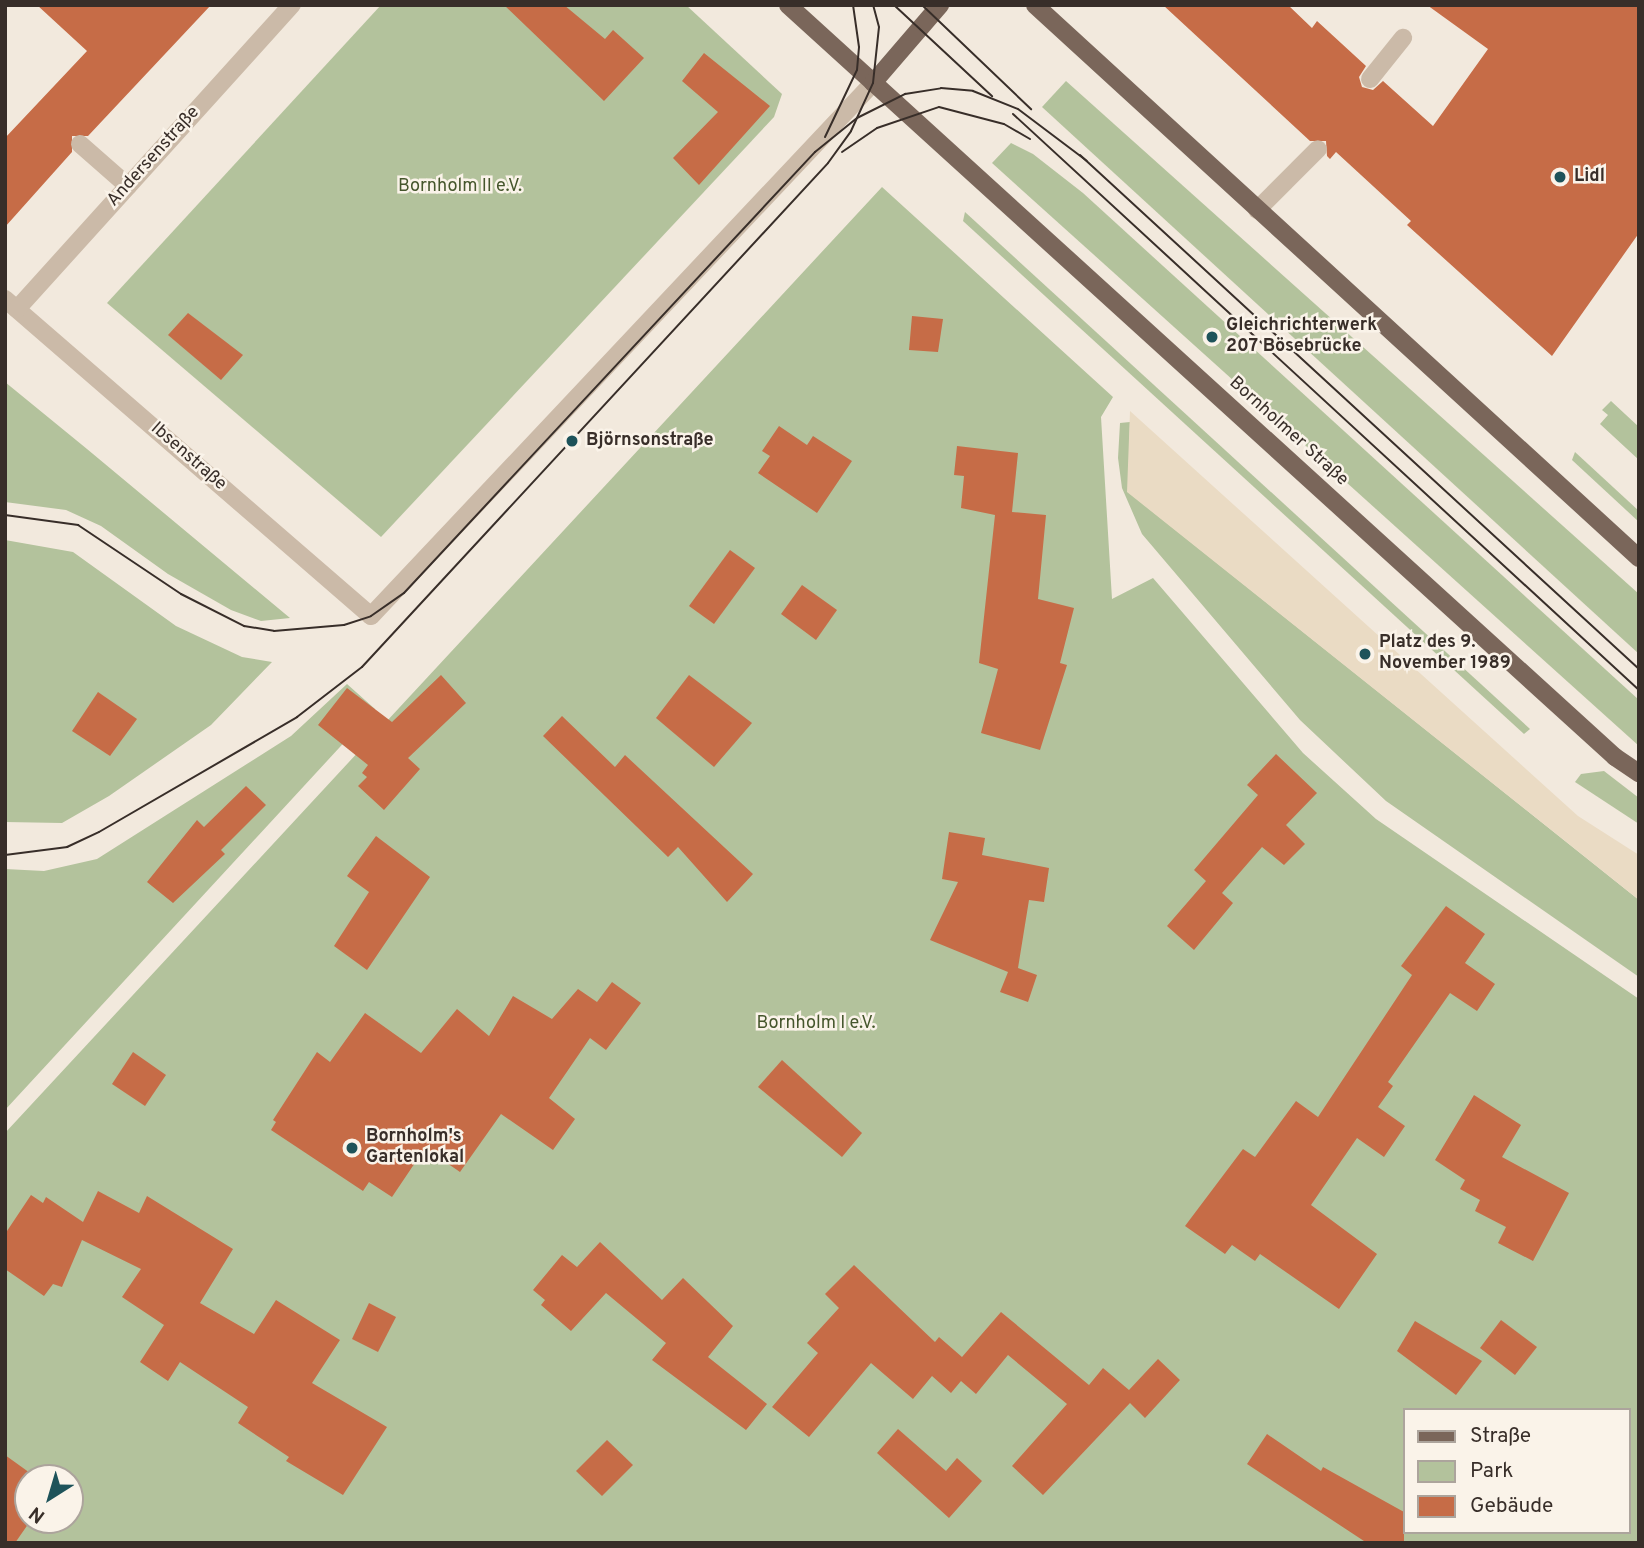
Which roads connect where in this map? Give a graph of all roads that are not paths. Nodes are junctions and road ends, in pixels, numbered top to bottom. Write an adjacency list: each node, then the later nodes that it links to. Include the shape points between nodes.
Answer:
1 (292, 5): 10 (street, Andersenstraße)
2 (788, 5): 7 (main road, Bornholmer Straße)
3 (940, 5): 7 (main road)
4 (1035, 5): 11 (main road)
5 (1403, 38): 6 (street)
6 (1370, 79)
7 (873, 83): 12 (street, Ibsenstraße, via 371,616); 14 (main road, Bornholmer Straße, via 1615,757)
8 (80, 144): 10 (street)
9 (1318, 149): 11 (street)
10 (128, 186): 12 (street, Andersenstraße)
11 (1257, 210): 13 (main road)
12 (11, 304)
13 (1639, 558)
14 (1639, 773)

